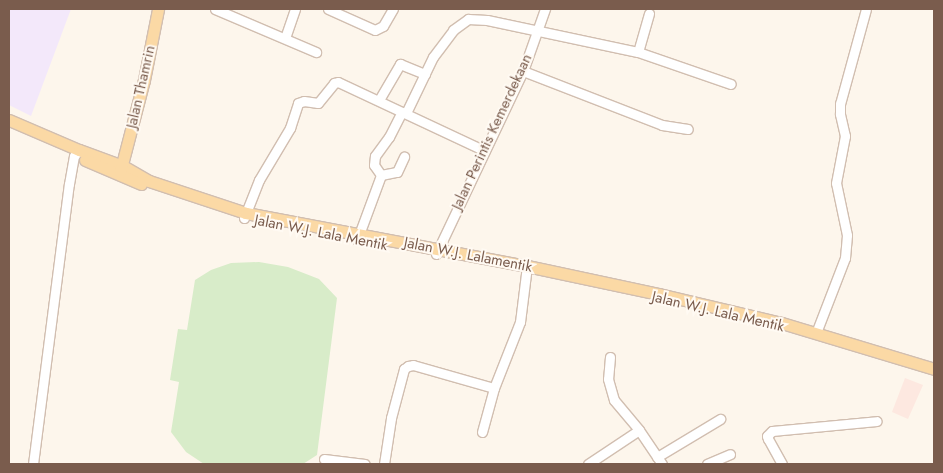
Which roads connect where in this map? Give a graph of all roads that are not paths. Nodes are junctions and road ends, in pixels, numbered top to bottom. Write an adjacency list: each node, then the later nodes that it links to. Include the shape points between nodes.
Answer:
1 (158, 9): 24 (main road, Jalan Thamrin)
2 (215, 9): 10 (street)
3 (295, 9): 10 (street)
4 (328, 9): 5 (street, via 373,29 383,26)
5 (393, 9)
6 (545, 9): 9 (street, Jalan Perintis Kemerdekaan)
7 (866, 9): 30 (street, via 840,104 845,136 836,183 846,226 845,258)
8 (649, 14): 12 (street)
9 (538, 32): 12 (street); 13 (street, Jalan Perintis Kemerdekaan); 14 (street, via 487,20 464,20 437,51)
10 (285, 38): 11 (street)
11 (316, 52)
12 (638, 52): 15 (street)
13 (523, 71): 20 (street, via 662,125); 21 (street, Jalan Perintis Kemerdekaan)
14 (425, 74): 16 (street, via 400,64); 17 (street)
15 (731, 84)
16 (379, 100): 17 (street); 26 (street, via 338,82 318,102 298,103 290,128 259,180)
17 (404, 113): 21 (street); 25 (street, via 375,156 374,165)
18 (9, 120): 22 (main road)
19 (9, 128): 22 (main road)
20 (688, 129)
21 (485, 151): 28 (street, Jalan Perintis Kemerdekaan)
22 (76, 153): 24 (main road); 42 (street)
23 (404, 157): 25 (street, via 397,172)
24 (121, 170): 26 (main road)
25 (381, 175): 27 (street)
26 (245, 215): 27 (main road, Jalan W.J. Lala Mentik)
27 (358, 237): 28 (main road, Jalan W.J. Lala Mentik)
28 (443, 253): 29 (main road, Jalan W.J. Lala Mentik)
29 (526, 269): 30 (main road, Jalan W.J. Lalamentik, via 659,294); 33 (main road, Jalan W.J. Lala Mentik, via 792,329); 34 (street, via 520,322)
30 (816, 333): 32 (main road, Jalan W.J. Lalamentik)
31 (610, 358): 37 (street, via 610,390 614,400)
32 (934, 369)
33 (934, 375)
34 (494, 388): 38 (street); 44 (street, via 408,366 404,369 393,408)
35 (720, 419): 41 (street)
36 (876, 421): 47 (street, via 772,431 767,436)
37 (639, 430): 41 (street); 45 (street)
38 (482, 432)
39 (730, 454): 46 (street)
40 (324, 459): 43 (street)
41 (660, 461)
42 (33, 464)
43 (365, 464)
44 (384, 464)
45 (588, 464)
46 (707, 464)
47 (782, 464)

